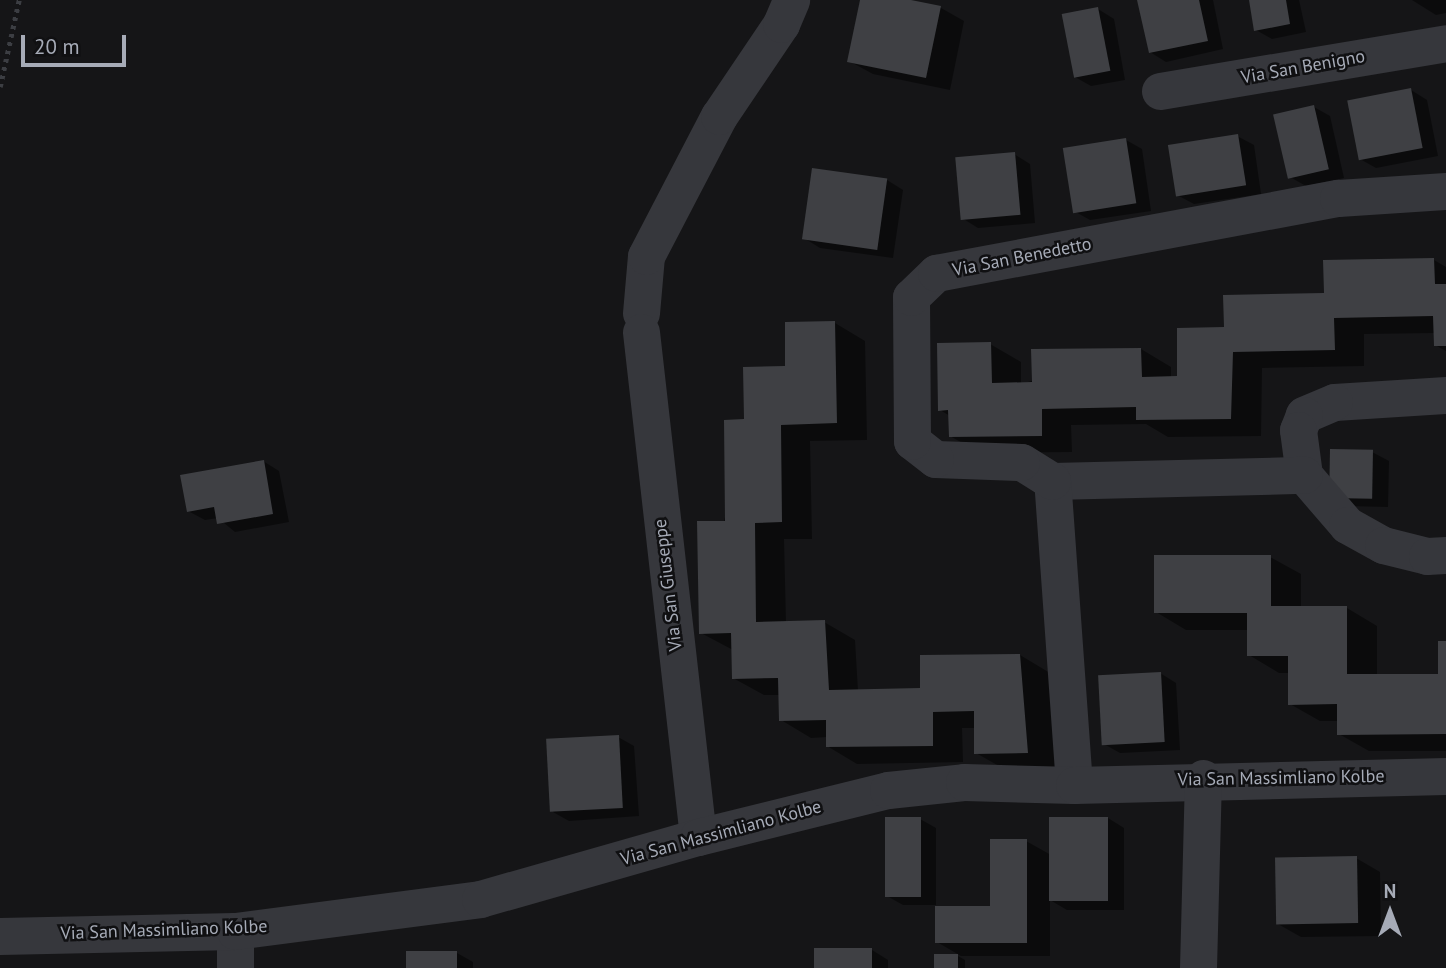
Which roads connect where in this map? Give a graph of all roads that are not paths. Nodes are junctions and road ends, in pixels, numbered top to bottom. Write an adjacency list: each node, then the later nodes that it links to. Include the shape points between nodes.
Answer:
1 (792, 0): 12 (street, Via San Giuseppe, via 719,116 646,256 641,322)
2 (1446, 43): 3 (street, Via San Benigno)
3 (1160, 91)
4 (1446, 191): 7 (street, Via San Benedetto, via 1338,198 936,273 911,297 912,442 935,459 1021,462)
5 (1446, 395): 6 (street, via 1334,402 1304,415 1298,430)
6 (1304, 475): 7 (street); 8 (street, via 1347,525 1383,545 1427,556)
7 (1052, 481): 11 (street)
8 (1446, 555)
9 (1446, 776): 10 (street, Via San Massimliano Kolbe)
10 (1203, 778): 11 (street, Via San Massimliano Kolbe); 16 (street)
11 (1074, 785): 12 (street, Via San Massimliano Kolbe, via 964,782 888,790)
12 (698, 837): 13 (street, Via San Massimliano Kolbe, via 480,900)
13 (235, 931): 14 (street, Via San Massimliano Kolbe); 15 (street)
14 (0, 936)
15 (235, 968)
16 (1198, 968)

